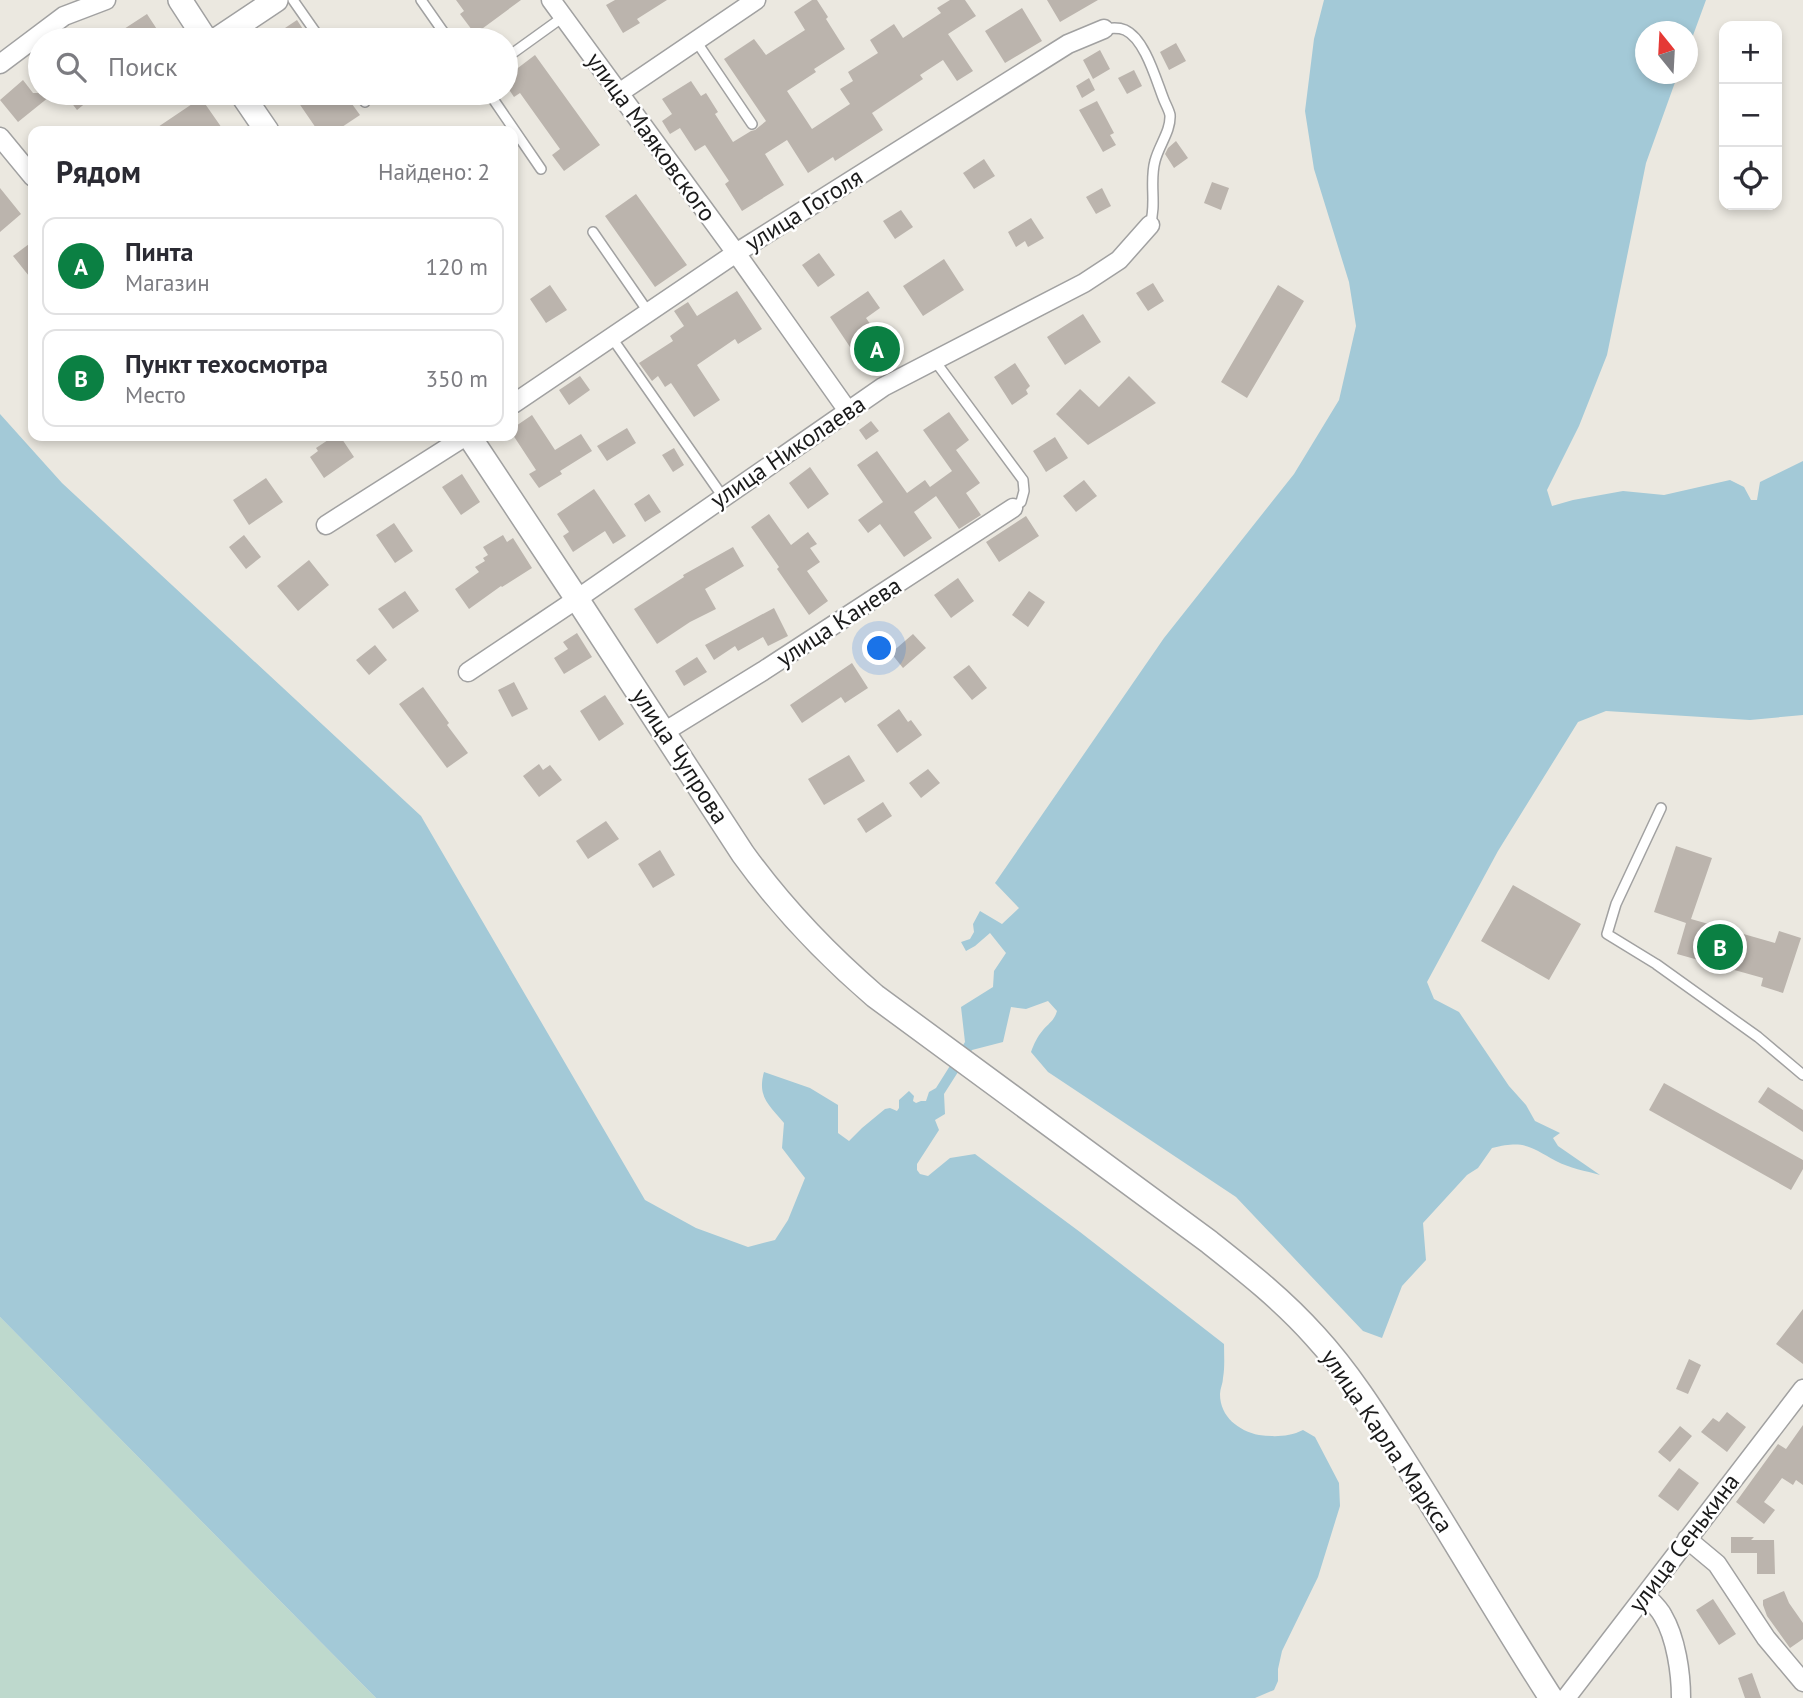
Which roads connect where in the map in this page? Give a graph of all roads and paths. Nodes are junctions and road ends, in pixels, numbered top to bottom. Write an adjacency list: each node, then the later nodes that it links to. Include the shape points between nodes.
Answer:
1 (106, 0): 9 (street, via 64,16)
2 (180, 0): 10 (street)
3 (276, 0): 11 (street)
4 (293, 0): 12 (lane)
5 (421, 0): 13 (lane)
6 (551, 0): 8 (street, улица Маяковского)
7 (756, 0): 15 (street)
8 (563, 17): 17 (lane); 19 (street, улица Маяковского)
9 (48, 28)
10 (198, 28)
11 (234, 28)
12 (313, 28)
13 (441, 28)
14 (1104, 29): 29 (lane, via 1128,31 1138,42 1170,113 1154,163); 31 (street, улица Гоголя, via 1069,44)
15 (696, 41): 19 (street); 22 (lane)
16 (28, 43): 18 (street)
17 (518, 49)
18 (0, 64)
19 (619, 93): 31 (street, улица Маяковского)
20 (249, 105): 23 (street)
21 (497, 105): 24 (lane)
22 (752, 124)
23 (264, 126)
24 (512, 126)
25 (518, 135): 27 (lane)
26 (0, 137): 28 (street)
27 (541, 169)
28 (28, 171)
29 (1150, 225): 34 (street, улица Николаева, via 1119,260 1084,283)
30 (593, 233): 32 (lane)
31 (736, 253): 32 (street, улица Гоголя); 36 (street, улица Маяковского)
32 (649, 313): 33 (street, улица Гоголя)
33 (612, 338): 35 (street, улица Гоголя); 39 (lane)
34 (935, 361): 36 (street, улица Николаева); 40 (lane, via 1023,480 1021,502)
35 (518, 401)
36 (848, 411): 39 (street, улица Николаева)
37 (459, 441): 41 (street)
38 (470, 441): 42 (street, улица Чупрова)
39 (723, 497): 42 (street, улица Николаева)
40 (1013, 508): 44 (street, улица Канева)
41 (326, 525)
42 (578, 599): 43 (street, улица Николаева); 44 (street, улица Чупрова)
43 (468, 672)
44 (664, 732): 46 (street, улица Чупрова, via 743,854 789,913 875,996)
45 (1661, 808): 47 (lane, via 1616,904 1607,934 1748,1030)
46 (979, 1072): 52 (street, улица Карла Маркса, via 1258,1280 1317,1337 1400,1454)
47 (1803, 1075)
48 (1803, 1389): 49 (street, улица Сенькина)
49 (1687, 1539): 50 (street, улица Сенькина); 51 (street, via 1717,1564 1766,1638)
50 (1645, 1595): 53 (street, улица Сенькина); 54 (street, via 1663,1615 1670,1633)
51 (1803, 1682)
52 (1551, 1698)
53 (1566, 1698)
54 (1681, 1698)

